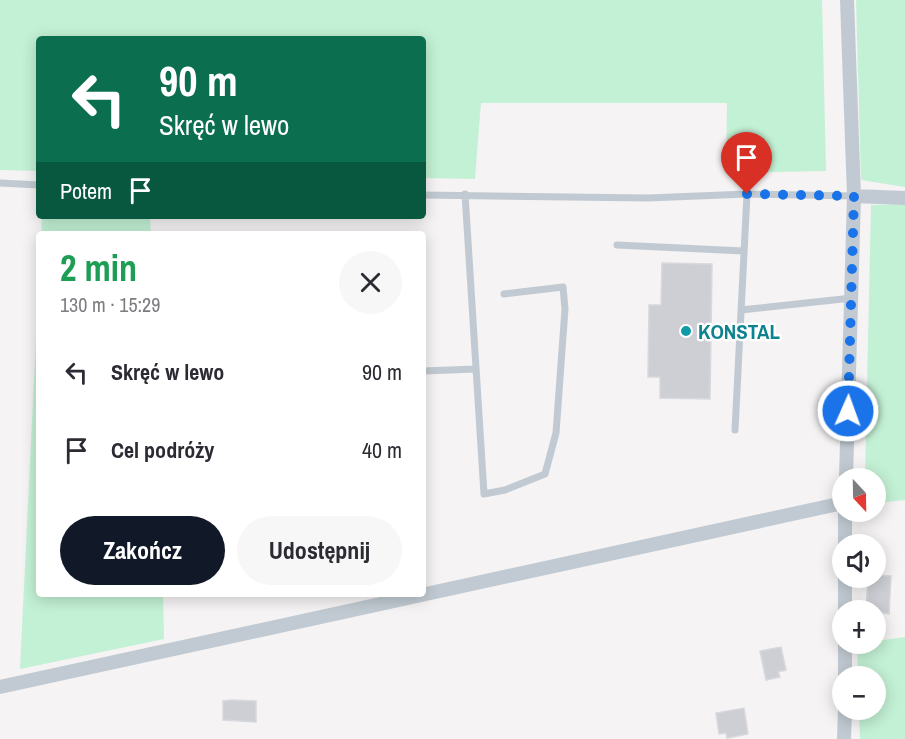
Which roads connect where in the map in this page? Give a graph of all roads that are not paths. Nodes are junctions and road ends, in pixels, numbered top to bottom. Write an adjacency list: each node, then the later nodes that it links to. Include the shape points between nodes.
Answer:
1 (847, 0): 7 (street)
2 (0, 183): 3 (lane)
3 (36, 185)
4 (465, 194): 5 (lane, via 648,198); 6 (lane); 14 (lane)
5 (747, 194): 7 (lane); 10 (lane)
6 (426, 195)
7 (854, 196): 8 (street); 12 (street)
8 (905, 198)
9 (617, 245): 10 (lane)
10 (744, 251): 13 (lane)
11 (504, 294): 14 (lane, via 563,287 565,309 556,433 545,474 484,494)
12 (852, 298): 13 (lane); 17 (street)
13 (741, 310): 16 (lane)
14 (476, 369): 15 (lane)
15 (426, 371)
16 (735, 430)
17 (846, 468)
18 (832, 505): 19 (street)
19 (426, 594)
20 (412, 597): 21 (street)
21 (0, 687)
22 (845, 720): 23 (street)
23 (844, 739)

